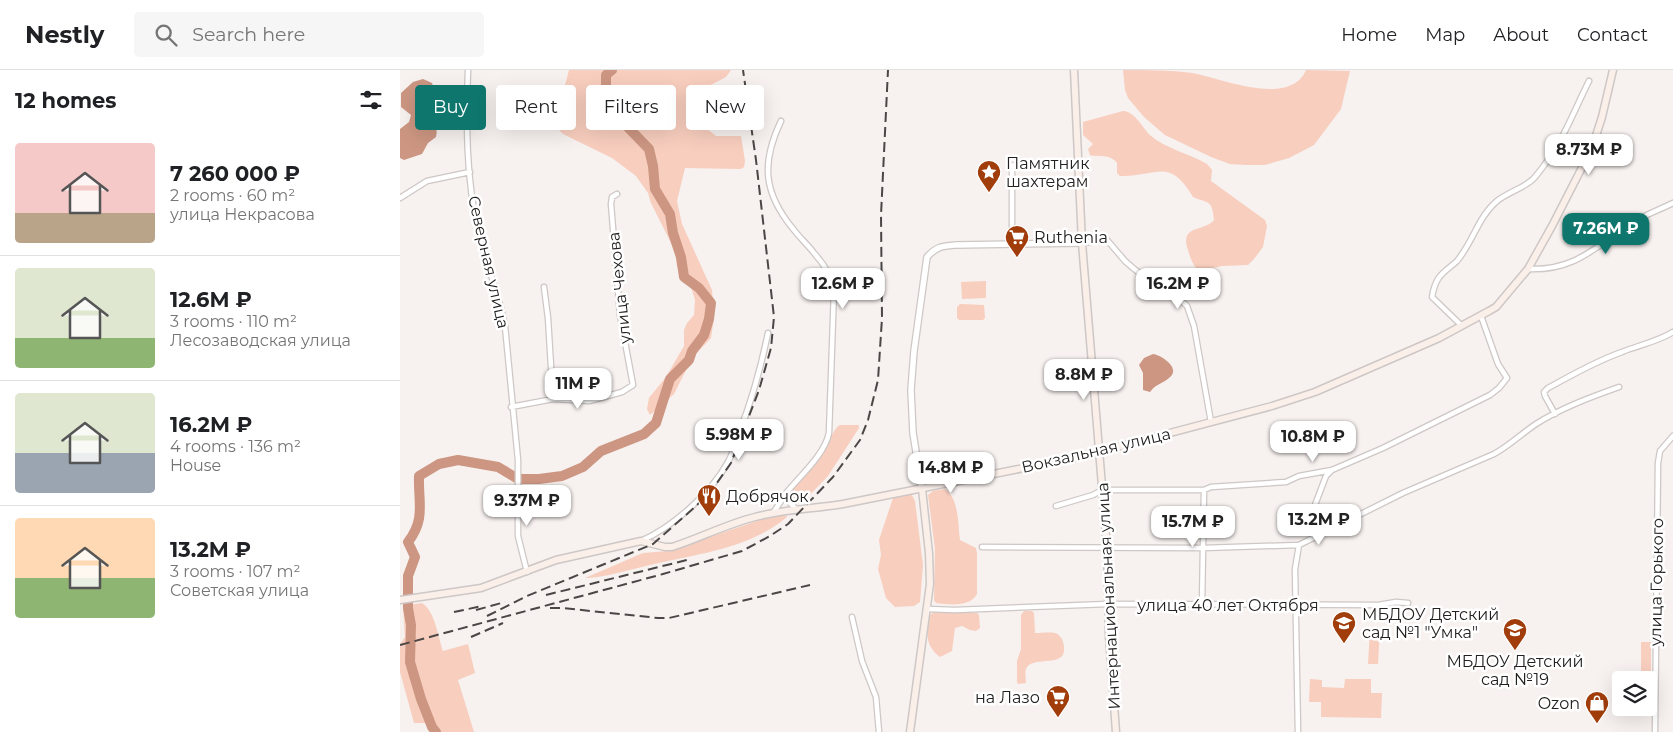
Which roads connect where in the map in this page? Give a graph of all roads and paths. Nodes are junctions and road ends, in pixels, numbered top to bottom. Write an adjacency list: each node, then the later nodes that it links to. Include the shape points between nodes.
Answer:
1 (468, 70): 7 (street, Северная улица)
2 (1074, 70): 12 (main road, Интернациональная улица)
3 (1613, 70): 13 (main road, Вокзальная улица, via 1596,138)
4 (1590, 81): 16 (street, via 1554,154 1533,180 1497,201 1482,216 1457,261 1437,280 1432,297)
5 (782, 121): 30 (street, via 773,138 767,166 772,197 822,263 834,290 828,438 818,456)
6 (1012, 165): 11 (street)
7 (470, 172): 9 (street, via 432,179); 21 (street, Северная улица, via 478,230 503,317)
8 (617, 194): 20 (street, улица Чехова, via 612,197 611,204 620,315 633,385 622,392 589,401)
9 (400, 198)
10 (1673, 203): 13 (street, via 1632,224 1577,259 1550,268)
11 (1012, 243): 12 (street); 27 (street, via 942,246 928,257 911,390 913,433)
12 (1082, 243): 23 (street, via 1107,240 1124,261 1187,306 1194,326); 25 (main road, Интернациональная улица)
13 (1528, 269): 15 (main road, Вокзальная улица, via 1496,307)
14 (544, 287): 20 (street)
15 (1480, 316): 16 (main road, Вокзальная улица); 26 (street, via 1498,364 1507,378 1499,388)
16 (1462, 326): 23 (main road, Вокзальная улица, via 1314,392)
17 (1673, 332): 22 (street, via 1588,366 1548,388 1545,396)
18 (768, 333): 35 (street, via 750,404 725,467 682,516)
19 (1618, 387): 22 (street)
20 (553, 399): 21 (street)
21 (511, 407): 40 (street, Северная улица, via 518,466 518,536)
22 (1555, 414): 34 (street, via 1536,424 1504,449 1394,497)
23 (1211, 422): 25 (main road, Вокзальная улица)
24 (1673, 436): 52 (street, улица Горького, via 1660,451 1658,464)
25 (1100, 452): 27 (main road, Вокзальная улица); 28 (main road, Интернациональная улица)
26 (1332, 470): 29 (street, via 1299,476 1286,482); 34 (street, via 1326,476 1310,518 1309,526)
27 (922, 489): 32 (main road, Вокзальная улица); 46 (main road, via 930,553)
28 (1102, 490): 29 (street); 31 (street); 38 (main road, Интернациональная улица)
29 (1204, 490): 39 (street)
30 (787, 492): 32 (street, via 789,502); 33 (street)
31 (1056, 506)
32 (797, 510): 33 (main road, Вокзальная улица)
33 (773, 513): 35 (main road, Вокзальная улица, via 756,516 672,547)
34 (1314, 538): 36 (street)
35 (641, 541): 40 (main road, Вокзальная улица, via 566,557)
36 (1299, 545): 39 (street); 43 (street, via 1295,569)
37 (982, 547): 38 (street)
38 (1107, 547): 39 (street); 42 (main road, Интернациональная улица)
39 (1202, 548): 45 (street)
40 (527, 572): 41 (main road, Вокзальная улица, via 481,588)
41 (400, 600)
42 (1108, 604): 45 (street, улица 40 лет Октября); 46 (street, улица 40 лет Октября, via 983,610); 50 (main road, Интернациональная улица)
43 (1296, 604): 44 (street, улица 40 лет Октября); 45 (street, улица 40 лет Октября); 51 (street)
44 (1408, 604)
45 (1202, 605)
46 (928, 609): 49 (main road)
47 (852, 618): 48 (street, via 862,661 876,698)
48 (879, 732)
49 (910, 732)
50 (1116, 732)
51 (1298, 732)
52 (1655, 732)

